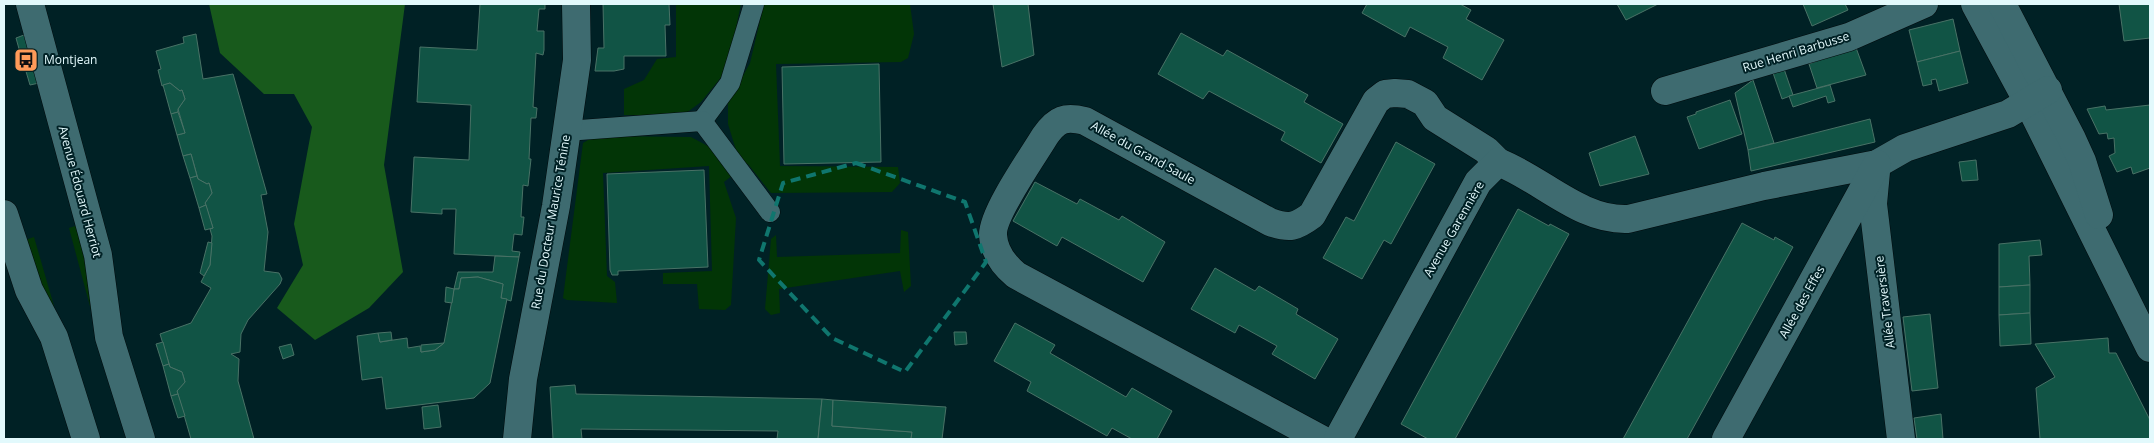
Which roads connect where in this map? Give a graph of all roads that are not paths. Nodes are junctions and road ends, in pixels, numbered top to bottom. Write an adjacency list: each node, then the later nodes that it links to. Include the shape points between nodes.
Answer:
1 (30, 4): 18 (street, Avenue Édouard Herriot, via 98,255 110,337)
2 (576, 4): 10 (street, Rue du Docteur Maurice Ténine, via 577,60)
3 (754, 4): 9 (street, via 730,83)
4 (1924, 4): 7 (street, Rue Henri Barbusse, via 1848,36)
5 (1975, 4): 8 (street)
6 (2002, 4): 8 (street)
7 (1665, 91)
8 (2038, 96): 12 (street, via 2008,114 1905,148); 15 (street, via 2082,161 2095,207); 16 (street)
9 (702, 121): 10 (street); 13 (street)
10 (566, 131): 19 (street, Rue du Docteur Maurice Ténine, via 556,206 523,379)
11 (1498, 162): 12 (street, via 1519,170 1564,199 1612,220); 20 (street, Allée du Grand Saule, via 1486,150 1435,118 1425,103 1408,94 1385,94 1376,101 1312,214 1298,225 1284,227 1085,121 1070,117 1054,124 1045,136 999,213 993,234 1005,266); 21 (street, Avenue Garennière, via 1478,182)
12 (1877, 164): 22 (street, Allée des Effes); 23 (street, Allée Traversière, via 1873,204)
13 (770, 212)
14 (4, 214): 17 (street, via 29,290 54,337)
15 (2150, 316)
16 (2150, 348)
17 (86, 439)
18 (141, 439)
19 (517, 439)
20 (1321, 439)
21 (1338, 439)
22 (1726, 439)
23 (1901, 439)

